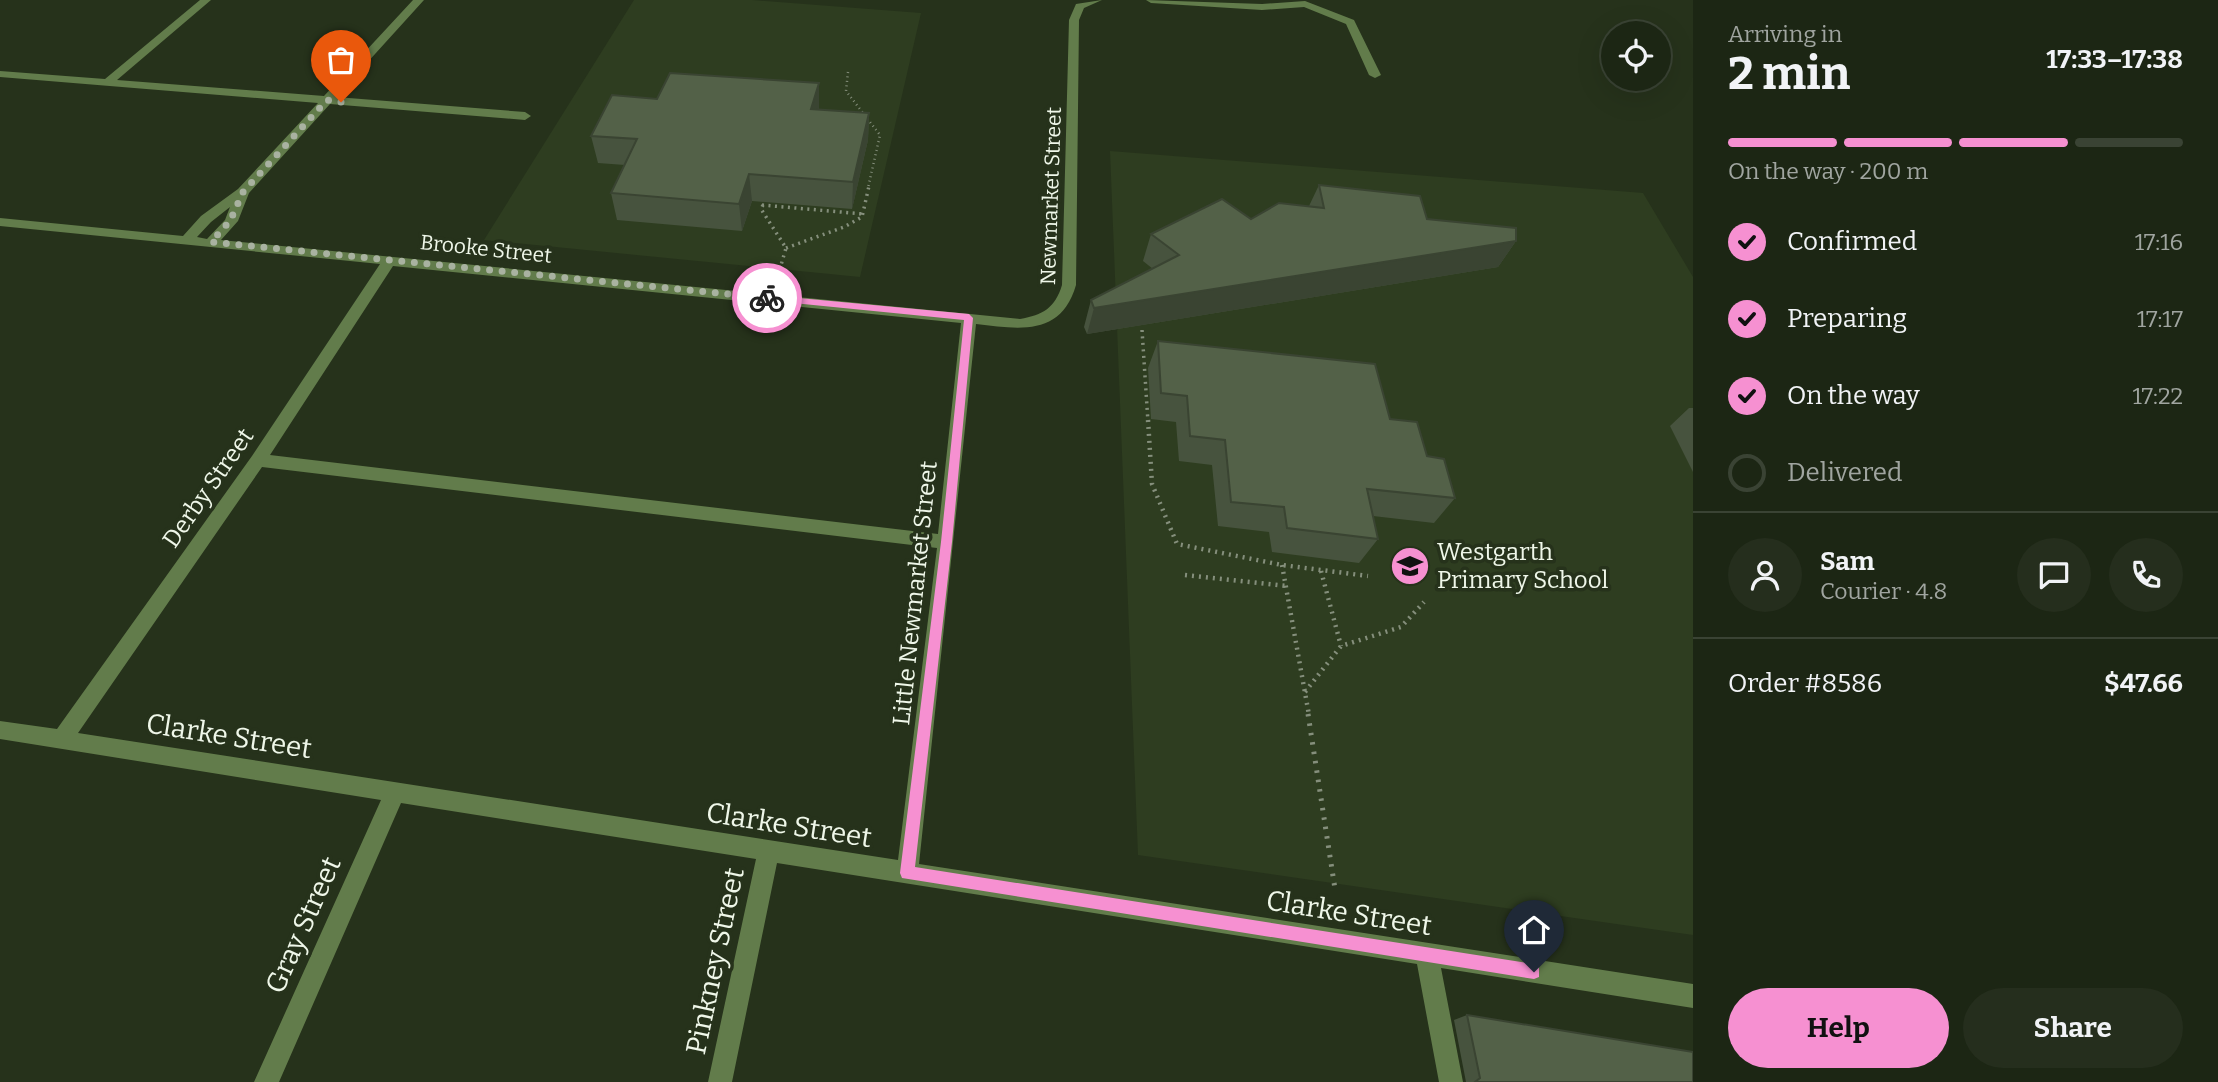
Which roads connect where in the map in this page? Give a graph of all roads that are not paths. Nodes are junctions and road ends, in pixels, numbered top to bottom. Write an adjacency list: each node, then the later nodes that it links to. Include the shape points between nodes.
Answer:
1 (206, 0): 8 (street)
2 (419, 0): 9 (street)
3 (1097, 0): 16 (street, Newmarket Street, via 1080,6 1074,20 1071,270 1065,303 1041,320 1020,324)
4 (1151, 0): 5 (street, via 1262,7)
5 (1304, 2): 7 (street, via 1350,22)
6 (0, 74): 8 (street)
7 (1375, 75)
8 (108, 82): 9 (street)
9 (327, 100): 10 (street); 11 (street)
10 (525, 116)
11 (243, 192): 13 (street, via 206,219); 14 (street, via 230,221)
12 (0, 222): 13 (street, Brooke Street)
13 (187, 240): 14 (street, Brooke Street)
14 (211, 242): 15 (street, Brooke Street)
15 (390, 260): 16 (street, Brooke Street); 17 (street, Derby Street)
16 (969, 318): 18 (street, Little Newmarket Street)
17 (258, 460): 18 (street); 20 (street, Derby Street)
18 (947, 542): 23 (street, Little Newmarket Street)
19 (0, 730): 20 (street, Clarke Street)
20 (61, 740): 21 (street, Clarke Street)
21 (395, 793): 22 (street, Clarke Street); 26 (street, Gray Street)
22 (768, 852): 23 (street, Clarke Street); 27 (street, Pinkney Street)
23 (907, 873): 24 (street, Clarke Street)
24 (1427, 955): 25 (street, Clarke Street); 28 (street)
25 (1693, 996)
26 (266, 1082)
27 (720, 1082)
28 (1451, 1082)

